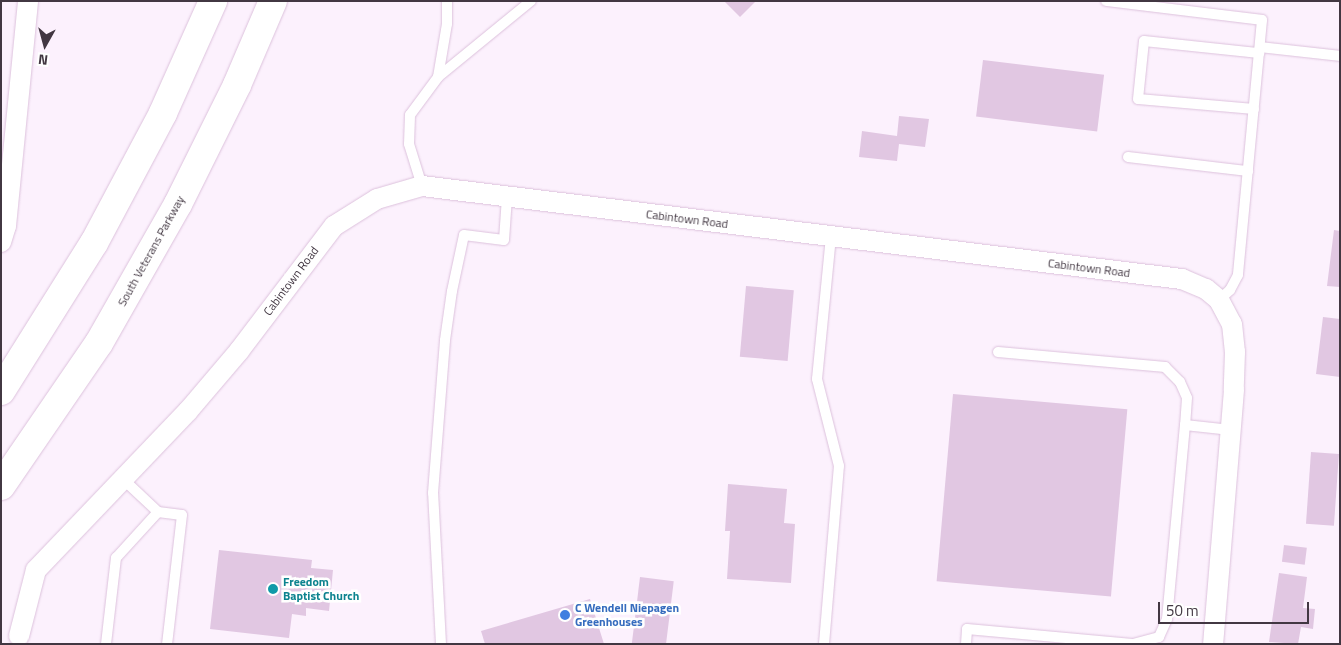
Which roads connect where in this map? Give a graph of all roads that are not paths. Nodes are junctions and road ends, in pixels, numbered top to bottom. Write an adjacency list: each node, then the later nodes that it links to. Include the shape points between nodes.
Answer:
1 (28, 1): 16 (street, via 6,226)
2 (213, 1): 19 (highway, via 163,113 94,244)
3 (273, 1): 23 (highway, South Veterans Parkway, via 237,85 178,204 99,343)
4 (448, 1): 9 (lane)
5 (531, 1): 9 (lane)
6 (1106, 1): 7 (lane, via 1262,20)
7 (1260, 50): 8 (lane); 10 (lane); 10 (lane, via 1144,42 1138,99)
8 (1340, 56)
9 (438, 77): 13 (lane, via 410,115 409,144)
10 (1254, 109): 12 (lane)
11 (1128, 157): 12 (lane)
12 (1248, 171): 17 (lane, via 1238,275 1230,290)
13 (422, 186): 14 (street, Cabintown Road); 22 (street, Cabintown Road, via 377,199 334,226 239,351)
14 (507, 197): 15 (street, Cabintown Road); 28 (lane, via 504,240 464,235 452,291 433,493)
15 (831, 236): 17 (street, Cabintown Road, via 1182,279 1206,289); 29 (lane, via 817,379 839,466)
16 (1, 242)
17 (1219, 300): 21 (street, Cabintown Road, via 1232,324 1235,352)
18 (998, 352): 20 (lane, via 1165,367 1180,382 1186,398)
19 (1, 391)
20 (1185, 425): 21 (lane); 31 (lane, via 1167,619 1158,637)
21 (1231, 430): 32 (street, Cabintown Road)
22 (124, 480): 24 (lane); 25 (street, Cabintown Road, via 36,570)
23 (1, 486)
24 (158, 512): 26 (lane, via 116,558); 27 (lane, via 182,516)
25 (19, 636)
26 (106, 644)
27 (167, 644)
28 (441, 644)
29 (824, 644)
30 (966, 644): 31 (lane, via 967,629)
31 (1133, 644)
32 (1213, 644)

